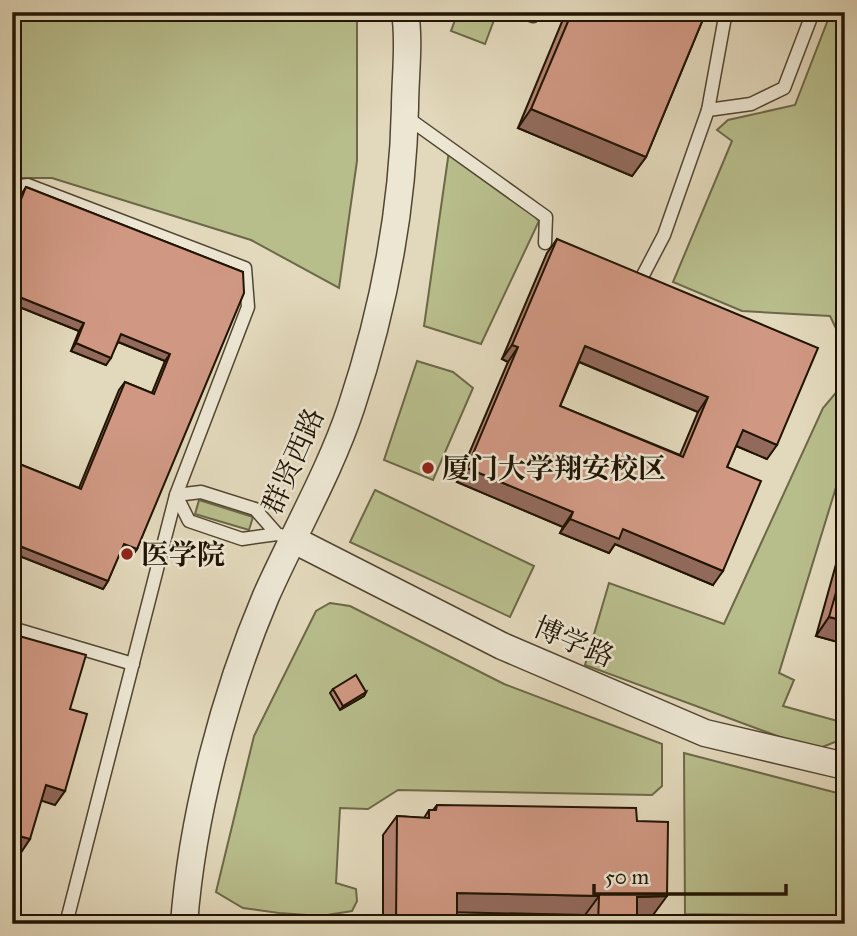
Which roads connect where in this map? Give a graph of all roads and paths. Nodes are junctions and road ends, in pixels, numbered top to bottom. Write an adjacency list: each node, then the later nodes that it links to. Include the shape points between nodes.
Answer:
1 (405, 12): 7 (street, 群贤西路)
2 (522, 12): 3 (lane, via 533,16)
3 (536, 12)
4 (714, 12): 6 (lane, via 724,17)
5 (813, 12): 6 (lane, via 785,88 751,104)
6 (708, 110): 10 (lane, via 664,235)
7 (404, 116): 9 (lane, via 546,217); 12 (street, 群贤西路, via 392,233 374,331 350,411)
8 (12, 187): 11 (lane, via 28,185 244,268 248,307)
9 (545, 243)
10 (641, 279)
11 (176, 495): 12 (lane, via 201,492 255,509); 12 (lane, via 190,521 242,539); 14 (lane)
12 (285, 536): 15 (street, 博学路, via 502,646 705,733); 17 (street, 群贤西路, via 229,702 204,797)
13 (12, 628): 14 (lane)
14 (133, 664): 16 (lane)
15 (845, 766)
16 (66, 924)
17 (184, 924)

